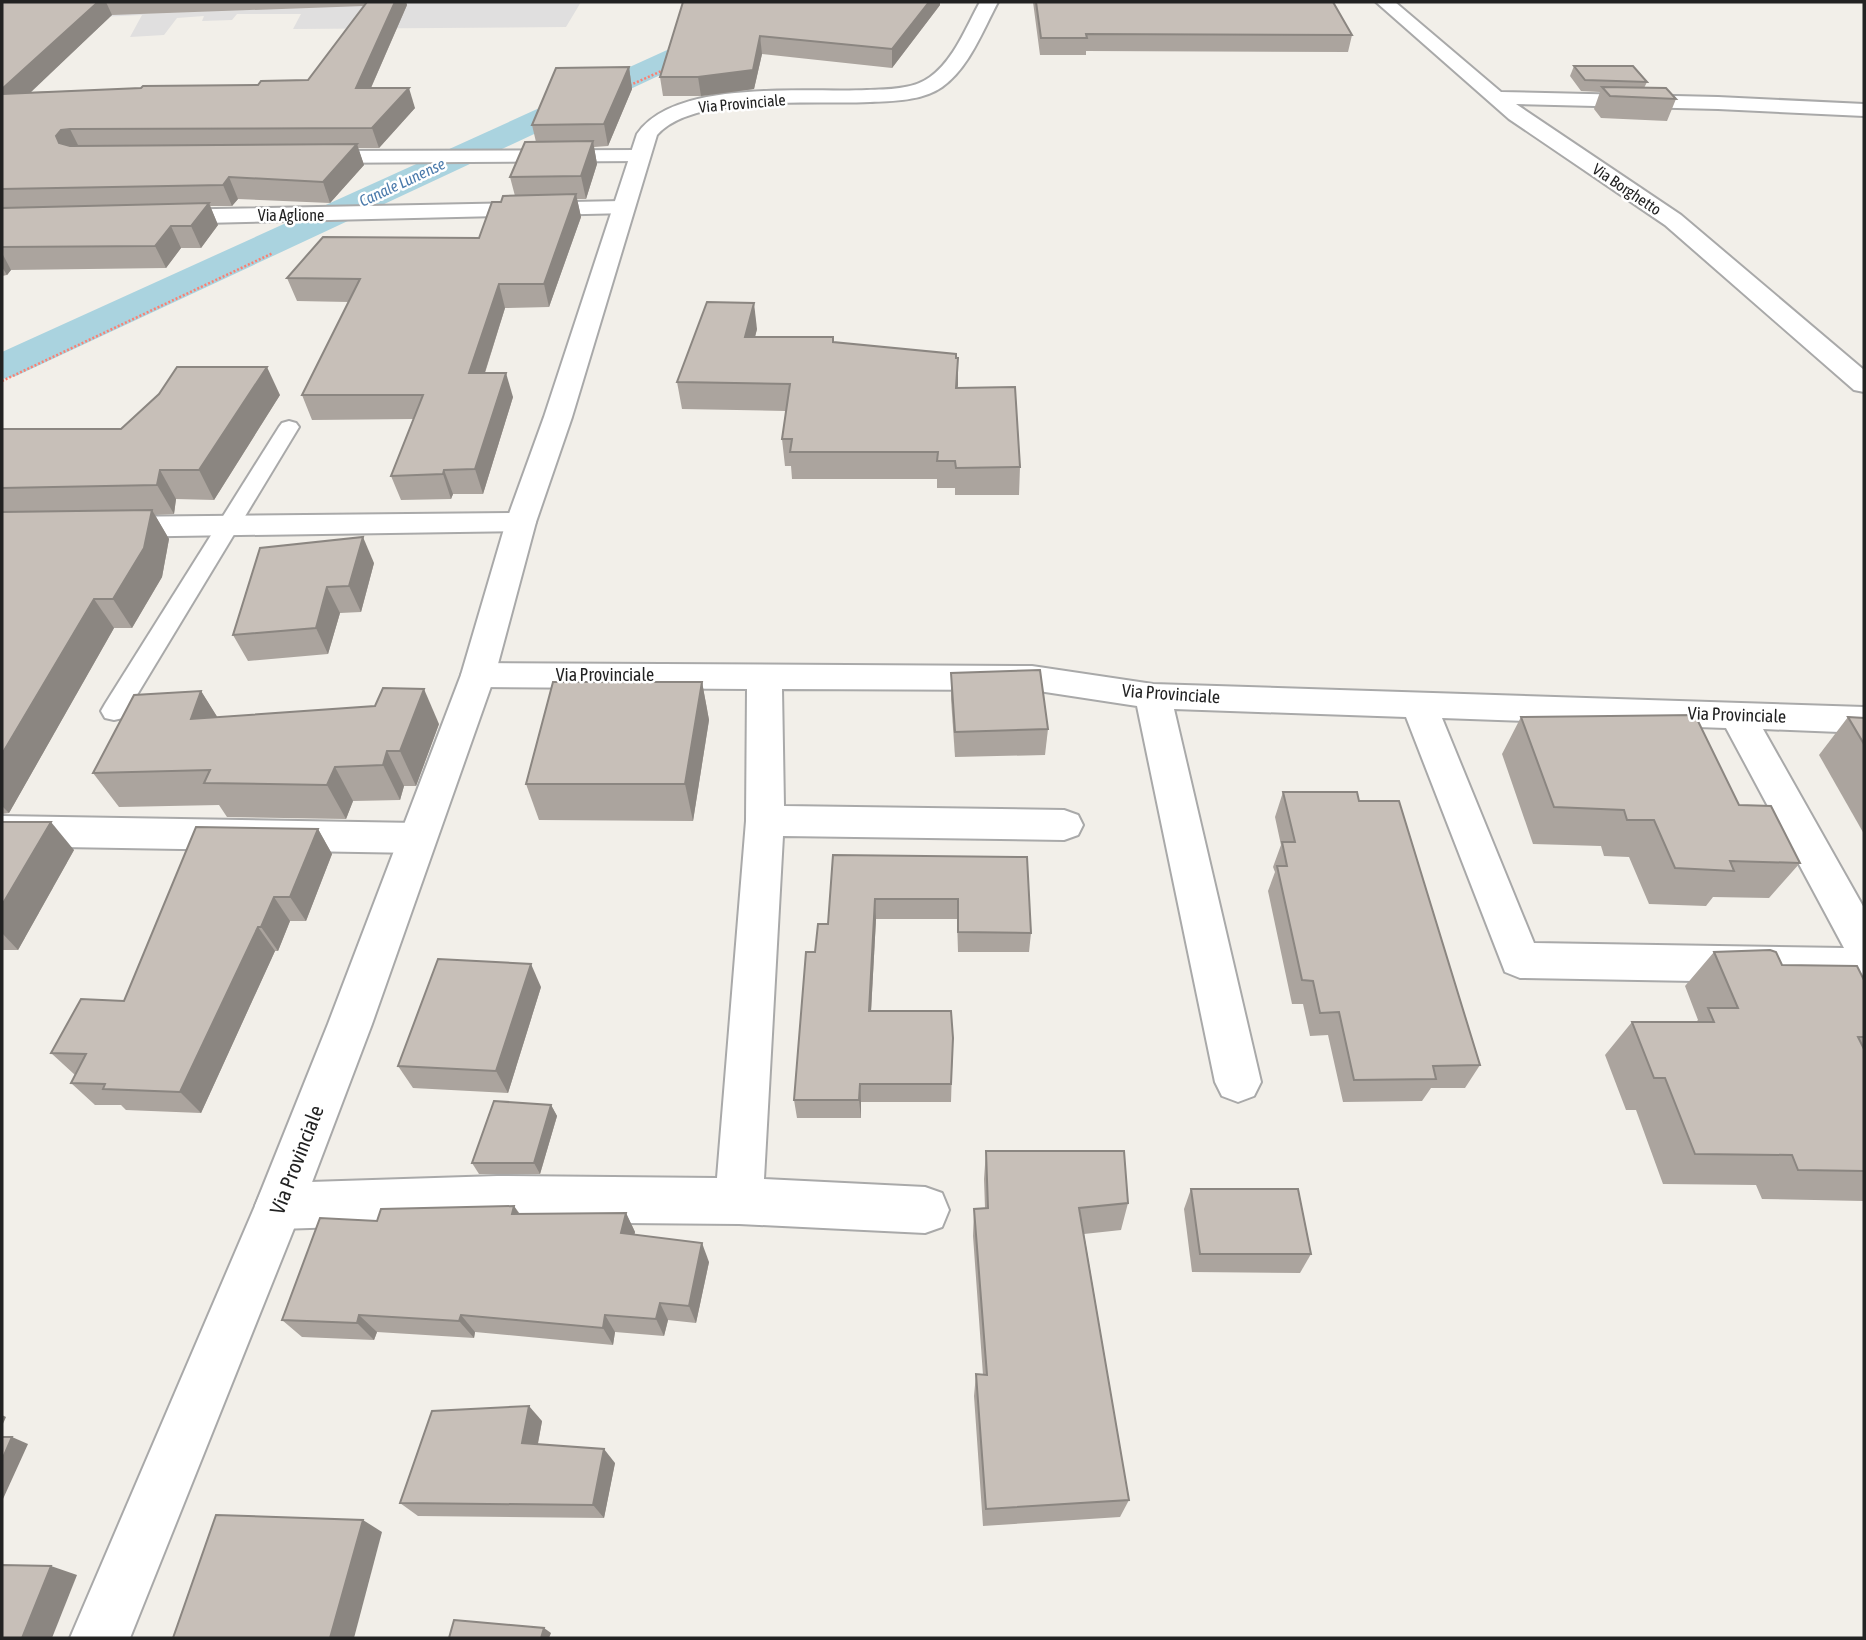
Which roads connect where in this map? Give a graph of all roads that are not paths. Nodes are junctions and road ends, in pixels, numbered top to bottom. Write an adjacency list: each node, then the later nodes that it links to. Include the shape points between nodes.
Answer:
1 (989, 2): 5 (street, Via Provinciale, via 944,75 926,87 888,96 744,100 680,110 661,119 647,134)
2 (1385, 2): 3 (street, Via Borghetto)
3 (1497, 99): 4 (street); 9 (street, Via Borghetto, via 1673,220)
4 (1864, 110)
5 (638, 156): 6 (street); 7 (street, Via Provinciale)
6 (292, 157)
7 (622, 208): 8 (street, Via Aglione); 11 (street, Via Provinciale)
8 (140, 217)
9 (1864, 384)
10 (289, 427): 12 (lane)
11 (521, 522): 12 (street); 14 (street, Via Provinciale)
12 (227, 526): 13 (street); 18 (lane)
13 (81, 528)
14 (478, 675): 15 (street, Via Provinciale); 24 (street, Via Provinciale)
15 (764, 675): 16 (street, Via Provinciale, via 1031,678); 21 (street)
16 (1153, 696): 17 (street, Via Provinciale); 27 (street)
17 (1419, 705): 19 (street, Via Provinciale); 26 (street, via 1520,961)
18 (114, 711)
19 (1737, 715): 20 (street, Via Provinciale); 25 (street)
20 (1864, 720)
21 (765, 821): 22 (street); 28 (street)
22 (1064, 825)
23 (2, 831): 24 (street)
24 (418, 838): 29 (street, Via Provinciale)
25 (1864, 946)
26 (1864, 966)
27 (1238, 1083)
28 (739, 1201): 29 (street, via 497,1199); 30 (street)
29 (279, 1206): 31 (street, Via Provinciale)
30 (925, 1210)
31 (100, 1638)

